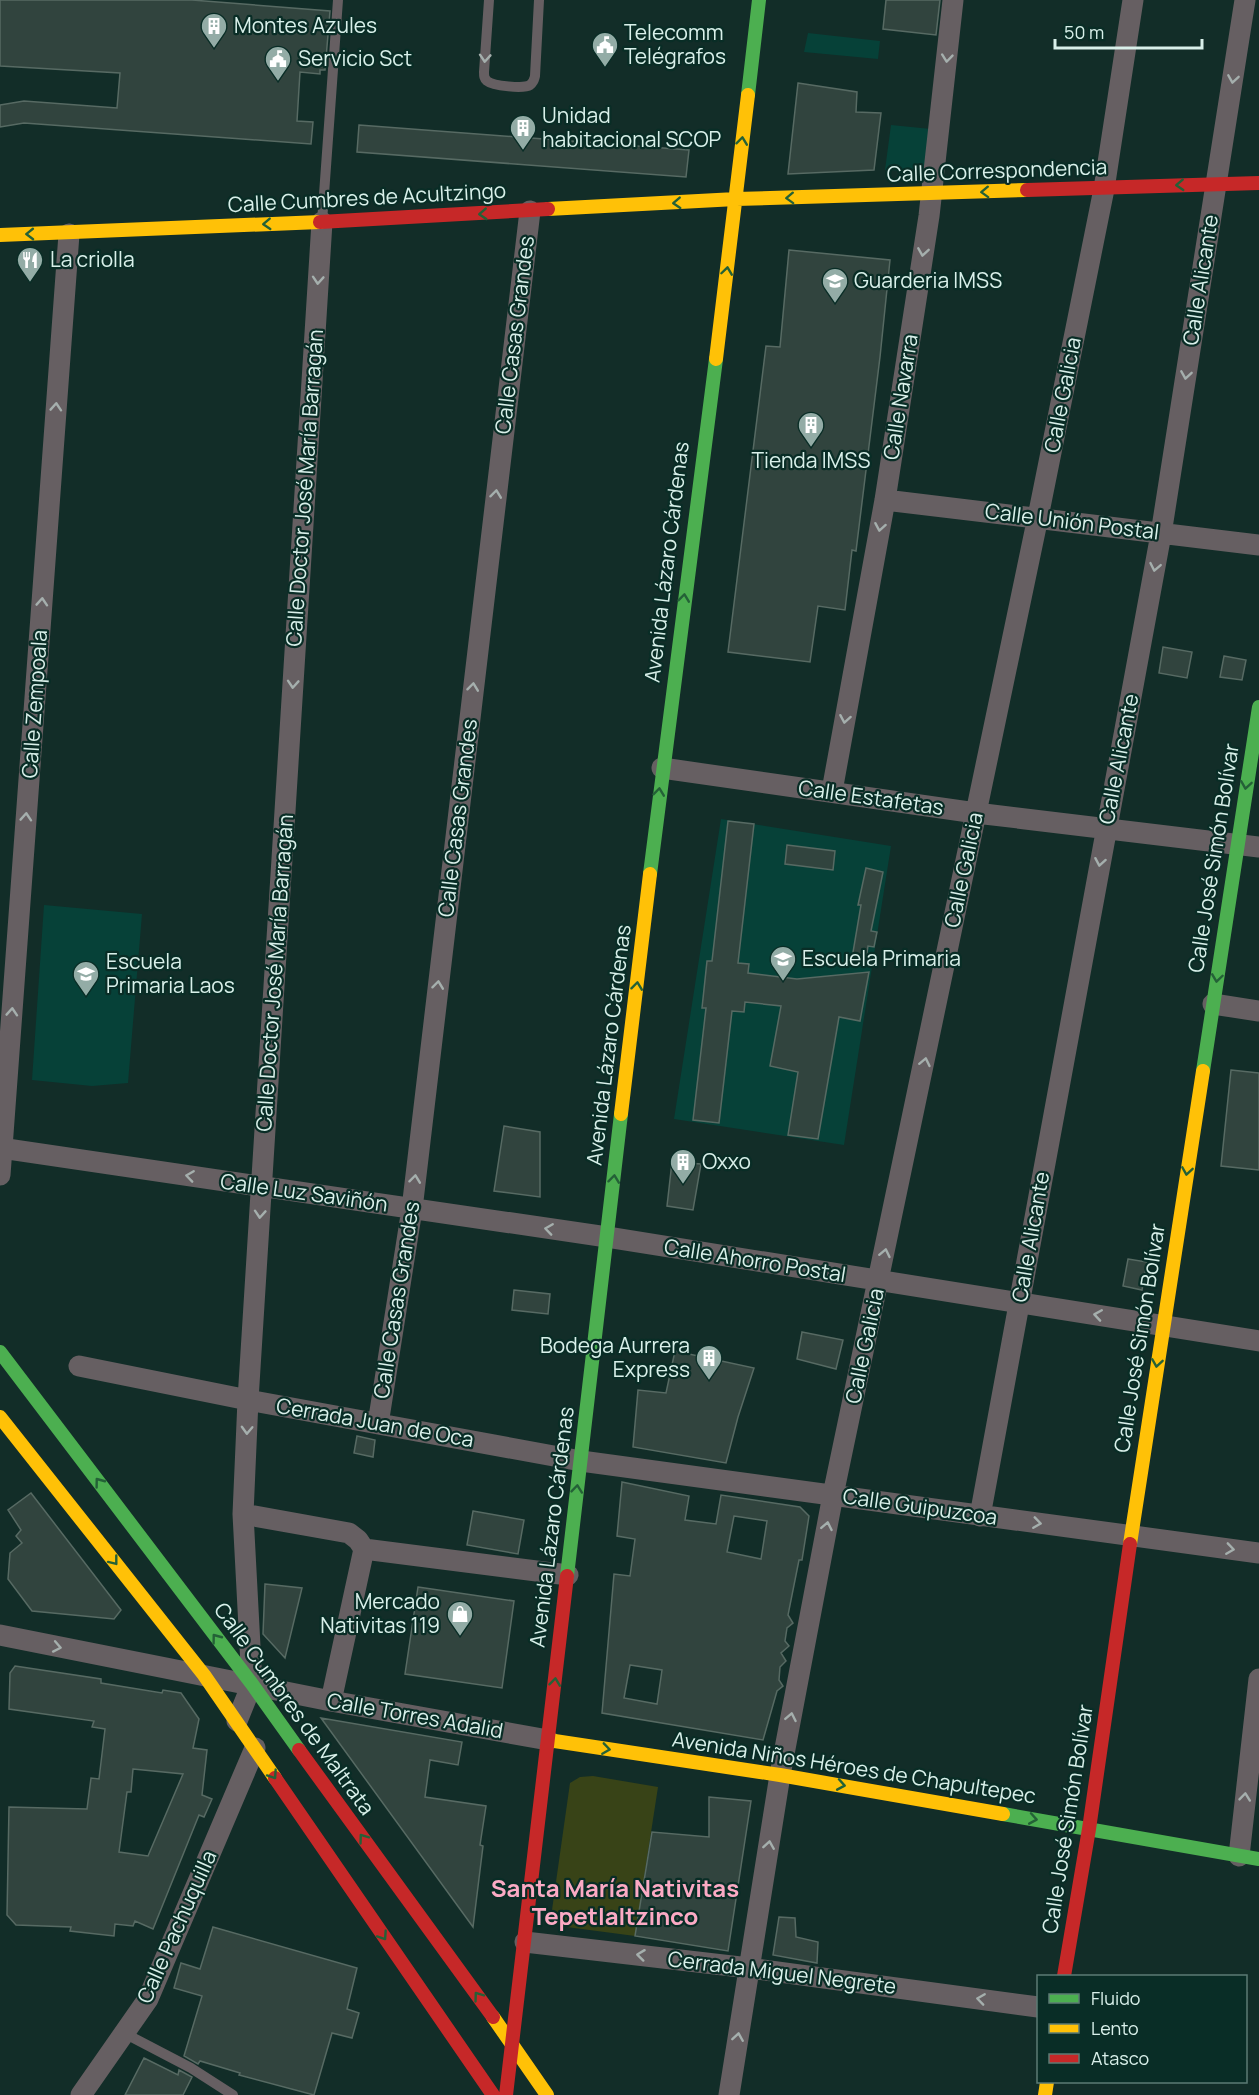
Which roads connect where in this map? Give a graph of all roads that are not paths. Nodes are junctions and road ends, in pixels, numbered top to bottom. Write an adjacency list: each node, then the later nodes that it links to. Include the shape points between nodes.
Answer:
1 (338, 0): 14 (lane)
2 (489, 0): 3 (lane, one-way to 3, via 485,78 495,85 523,87 529,86 535,76)
3 (539, 0)
4 (759, 0): 12 (main road, Avenida Lázaro Cárdenas, one-way to 4)
5 (953, 0): 11 (street, Calle Navarra, one-way to 11)
6 (1133, 0): 10 (street, Calle Galicia)
7 (1245, 0): 8 (street, Calle Alicante, one-way to 8)
8 (1217, 183): 9 (main road, Calle Correspondencia); 10 (main road, Calle Correspondencia, one-way to 10); 19 (street, Calle Alicante, one-way to 19)
9 (1259, 183)
10 (1104, 189): 11 (main road, Calle Correspondencia, one-way to 11); 18 (street, Calle Galicia)
11 (931, 194): 12 (main road, Calle Correspondencia, one-way to 12); 17 (street, Calle Navarra, one-way to 17)
12 (736, 200): 13 (main road, Calle Cumbres de Acultzingo, one-way to 13); 22 (main road, Avenida Lázaro Cárdenas, one-way to 12)
13 (530, 211): 14 (main road, Calle Cumbres de Acultzingo, one-way to 14); 33 (street, Calle Casas Grandes, one-way to 13)
14 (322, 222): 15 (main road, Calle Cumbres de Acultzingo, one-way to 15); 32 (street, Calle Doctor José María Barragán, one-way to 32)
15 (69, 234): 16 (main road, Calle Cumbres de Acultzingo, one-way to 16); 30 (street, Calle Zempoala, one-way to 15)
16 (0, 235)
17 (885, 500): 18 (street, Calle Unión Postal); 23 (street, Calle Navarra, one-way to 23)
18 (1038, 517): 19 (street, Calle Unión Postal); 24 (street, Calle Galicia)
19 (1161, 534): 20 (street, Calle Unión Postal); 25 (street, Calle Alicante, one-way to 25)
20 (1259, 545)
21 (1259, 707): 26 (main road, Calle José Simón Bolívar, one-way to 26)
22 (662, 768): 23 (street, Calle Estafetas); 34 (main road, Avenida Lázaro Cárdenas, one-way to 22)
23 (832, 791): 24 (street, Calle Estafetas)
24 (976, 813): 25 (street, Calle Estafetas); 35 (street, Calle Galicia, one-way to 24)
25 (1106, 828): 26 (street, Calle Estafetas); 36 (street, Calle Alicante, one-way to 36)
26 (1237, 844): 27 (street, Calle Estafetas); 28 (main road, Calle José Simón Bolívar, one-way to 28)
27 (1259, 847)
28 (1213, 1004): 29 (street); 37 (main road, Calle José Simón Bolívar, one-way to 37)
29 (1259, 1011)
30 (1, 1148): 31 (street, Calle Zempoala); 32 (street, Calle Luz Saviñón, one-way to 30)
31 (0, 1175)
32 (262, 1186): 33 (street, Calle Luz Saviñón); 41 (street, Calle Doctor José María Barragán, one-way to 41)
33 (412, 1209): 34 (street, Calle Luz Saviñón, one-way to 33); 43 (street, Calle Casas Grandes)
34 (607, 1237): 35 (street, Calle Ahorro Postal); 44 (main road, Avenida Lázaro Cárdenas)
35 (879, 1281): 36 (street, Calle Ahorro Postal); 45 (street, Calle Galicia)
36 (1018, 1302): 37 (street, Calle Ahorro Postal, one-way to 36); 47 (street, Calle Alicante)
37 (1163, 1326): 38 (street, Calle Ahorro Postal); 48 (main road, Calle José Simón Bolívar, one-way to 48)
38 (1259, 1341)
39 (0, 1352): 55 (main road, Calle Cumbres de Maltrata, one-way to 39)
40 (80, 1366): 41 (street, Cerrada Juan de Oca)
41 (248, 1400): 43 (street, Cerrada Juan de Oca); 46 (street, Calle Doctor José María Barragán, one-way to 46)
42 (0, 1417): 53 (main road, one-way to 53)
43 (378, 1424): 44 (street, Cerrada Juan de Oca)
44 (580, 1461): 45 (street, Calle Guipuzcoa); 51 (main road, Avenida Lázaro Cárdenas, one-way to 44)
45 (833, 1495): 47 (street, Calle Guipuzcoa); 60 (street, Calle Galicia, one-way to 45)
46 (243, 1514): 49 (street, via 349,1533); 55 (street, Calle Doctor José María Barragán)
47 (980, 1516): 48 (street, Calle Guipuzcoa, one-way to 48)
48 (1131, 1536): 50 (street, Calle Guipuzcoa, one-way to 50); 61 (main road, Calle José Simón Bolívar)
49 (364, 1549): 51 (street); 56 (street)
50 (1259, 1553)
51 (568, 1575): 58 (main road, Avenida Lázaro Cárdenas, one-way to 51)
52 (0, 1635): 53 (street, Calle Torres Adalid, one-way to 53)
53 (204, 1675): 55 (street, Calle Torres Adalid); 57 (main road)
54 (1259, 1678): 62 (street, one-way to 54)
55 (252, 1684): 56 (street, Calle Torres Adalid); 57 (street, Calle Doctor José María Barragán); 68 (main road, Calle Cumbres de Maltrata, one-way to 55)
56 (331, 1701): 58 (street, Calle Torres Adalid)
57 (237, 1721): 59 (main road)
58 (549, 1740): 60 (main road, Avenida Niños Héroes de Chapultepec, one-way to 60); 63 (main road, Avenida Lázaro Cárdenas)
59 (255, 1748): 67 (street, Calle Pachuquilla, via 148,1999); 71 (main road, one-way to 71)
60 (780, 1775): 61 (main road, Avenida Niños Héroes de Chapultepec, one-way to 61); 64 (street, Calle Galicia, one-way to 60)
61 (1089, 1829): 62 (main road, Avenida Niños Héroes de Chapultepec); 65 (main road, Calle José Simón Bolívar)
62 (1249, 1857)
63 (525, 1942): 64 (street, Cerrada Miguel Negrete, one-way to 63); 68 (main road, Avenida Lázaro Cárdenas)
64 (749, 1968): 66 (street, Cerrada Miguel Negrete, one-way to 64); 74 (street, Calle Galicia, one-way to 64)
65 (1064, 1975)
66 (1037, 2007)
67 (124, 2033): 69 (street, Calle Pachuquilla); 70 (lane)
68 (512, 2043): 72 (main road, Avenida Lázaro Cárdenas); 73 (main road, Calle Cumbres de Maltrata)
69 (81, 2095)
70 (233, 2095)
71 (492, 2095)
72 (506, 2095)
73 (548, 2095)
74 (729, 2095)

